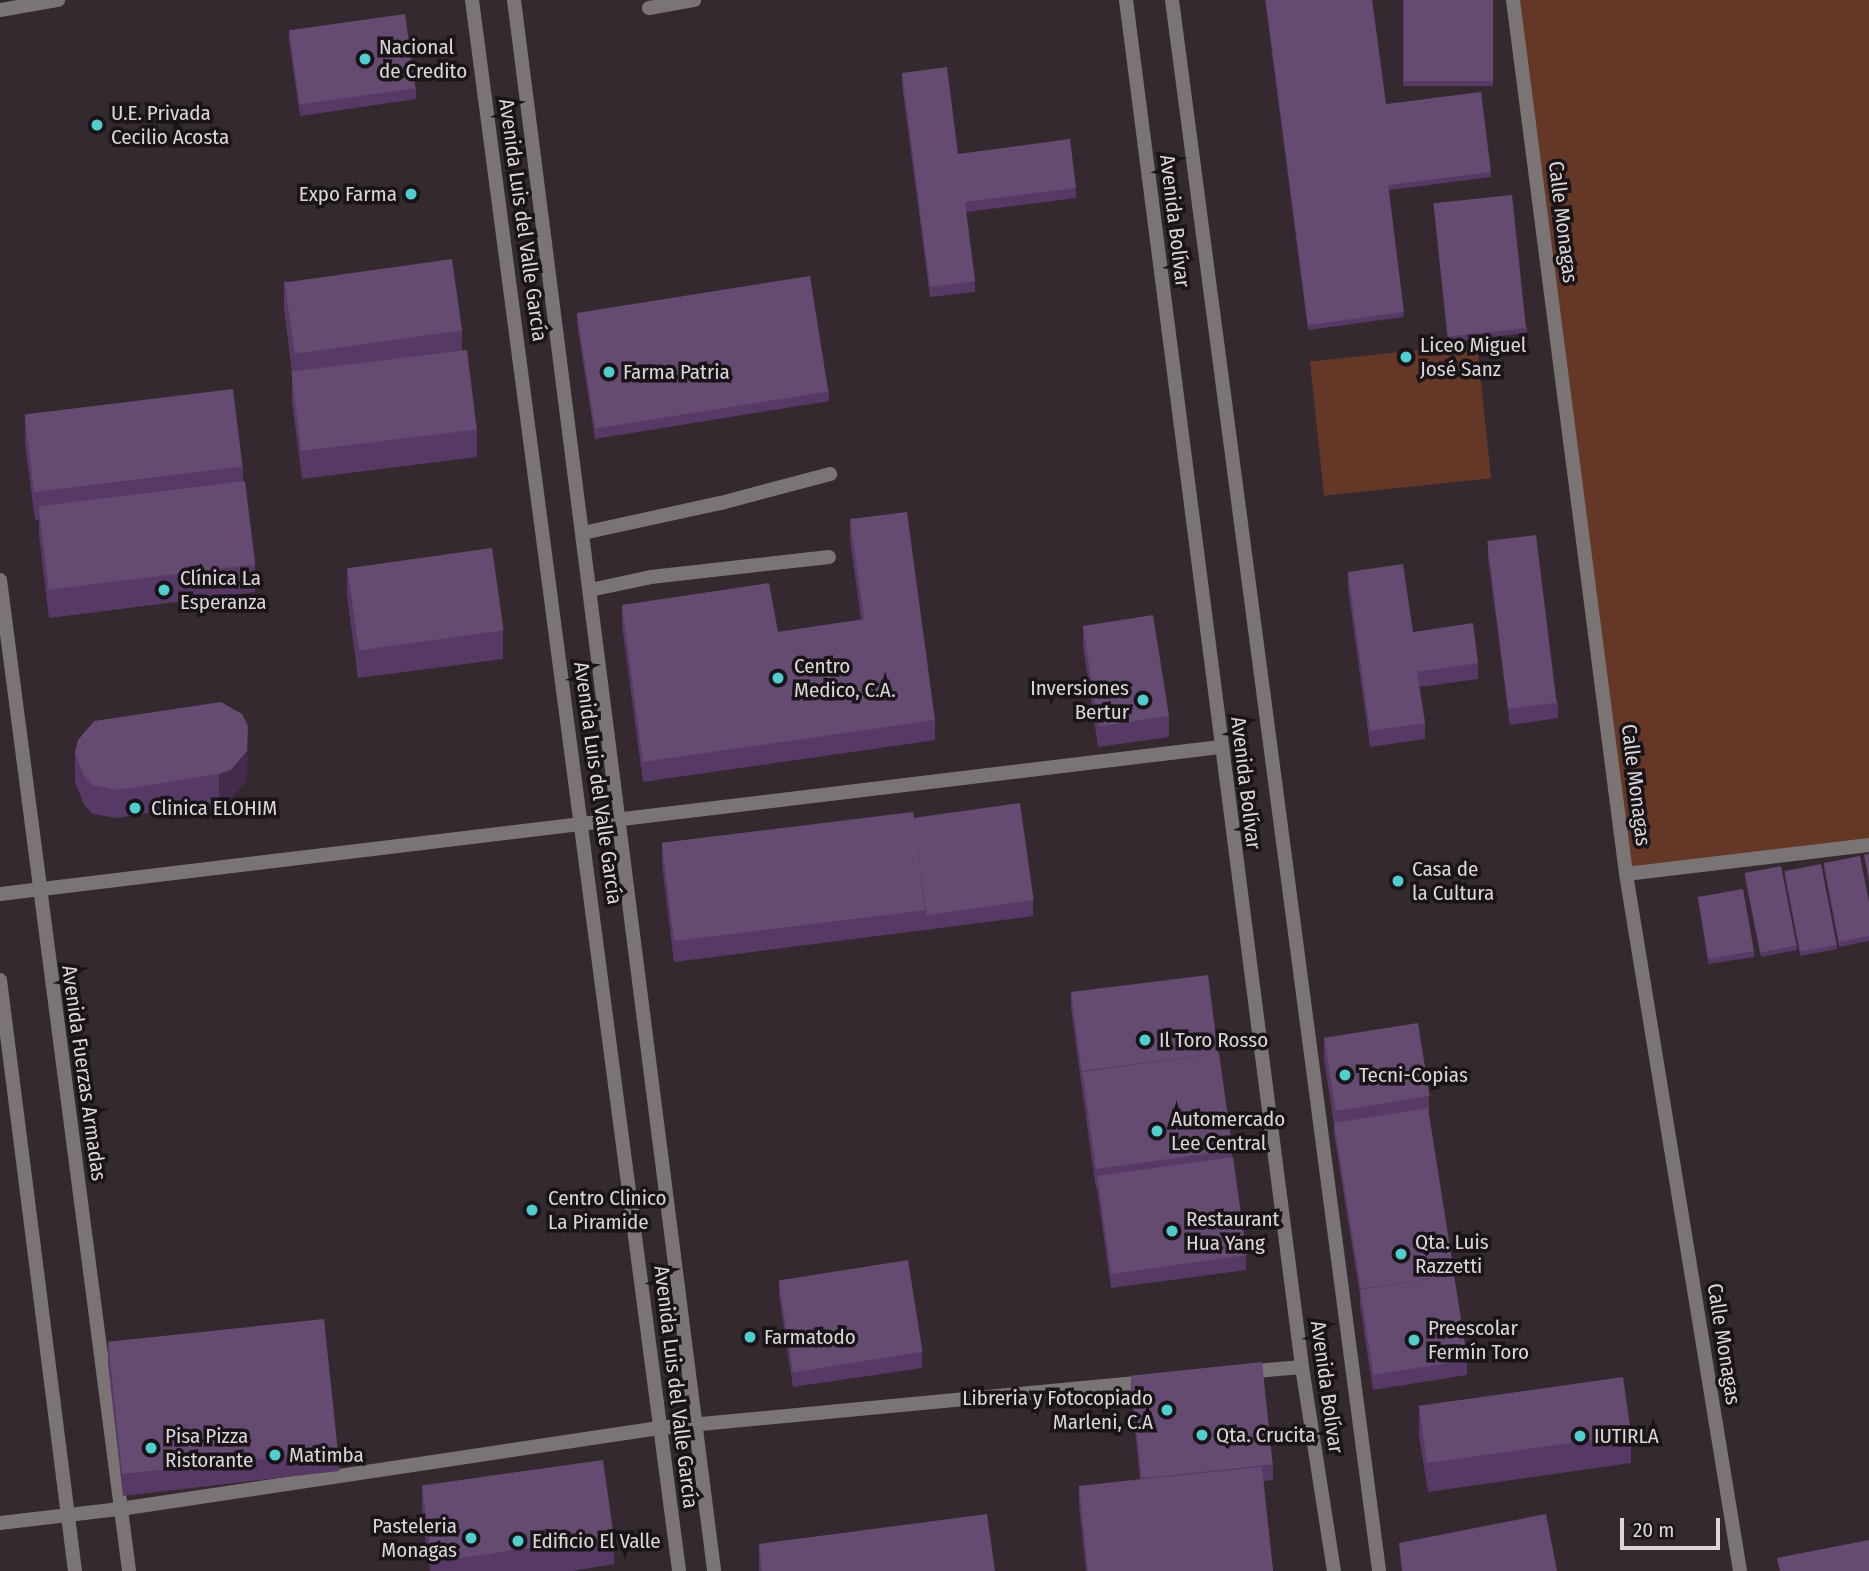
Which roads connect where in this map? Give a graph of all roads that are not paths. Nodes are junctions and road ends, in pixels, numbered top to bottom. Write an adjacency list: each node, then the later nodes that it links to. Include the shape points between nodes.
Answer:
1 (58, 0): 9 (street)
2 (472, 0): 17 (street, Avenida Luis del Valle García)
3 (514, 0): 11 (street, Avenida Luis del Valle García)
4 (694, 0): 8 (street)
5 (1126, 0): 15 (street, Avenida Bolívar)
6 (1172, 0): 36 (street, Avenida Bolívar)
7 (1513, 0): 19 (street, Calle Monagas)
8 (649, 8)
9 (0, 10)
10 (830, 474): 11 (street)
11 (583, 533): 14 (street, Avenida Luis del Valle García)
12 (829, 557): 14 (street, via 651,577)
13 (0, 580): 20 (street, Avenida Fuerzas Armadas)
14 (590, 590): 16 (street, Avenida Luis del Valle García)
15 (1220, 747): 16 (street); 23 (street, Avenida Bolívar)
16 (620, 820): 17 (street); 26 (street, Avenida Luis del Valle García)
17 (583, 824): 20 (street); 27 (street, Avenida Luis del Valle García)
18 (1869, 845): 19 (street)
19 (1626, 874): 37 (street, Calle Monagas)
20 (38, 890): 21 (street); 28 (street, Avenida Fuerzas Armadas)
21 (0, 894)
22 (0, 980): 29 (street)
23 (1302, 1367): 24 (street); 35 (street, Avenida Bolívar)
24 (1233, 1374)
25 (1164, 1380): 26 (street)
26 (694, 1424): 27 (street); 34 (street, Avenida Luis del Valle García)
27 (659, 1428): 28 (street); 33 (street, Avenida Luis del Valle García)
28 (120, 1509): 29 (street); 32 (street, Avenida Fuerzas Armadas)
29 (67, 1514): 30 (street); 31 (street)
30 (0, 1523)
31 (75, 1571)
32 (129, 1571)
33 (679, 1571)
34 (714, 1571)
35 (1334, 1571)
36 (1379, 1571)
37 (1740, 1571)

